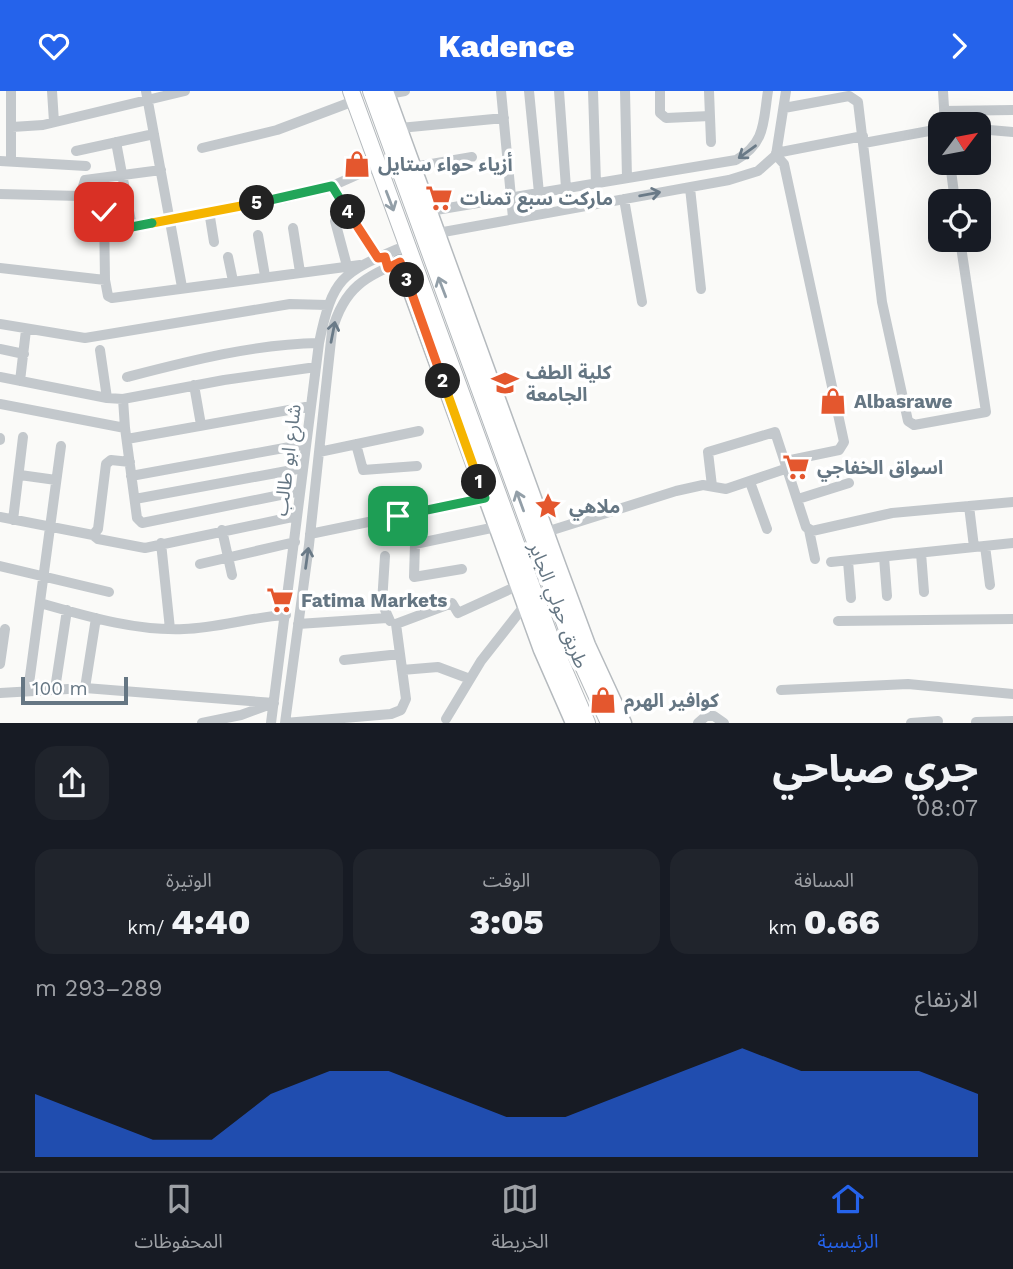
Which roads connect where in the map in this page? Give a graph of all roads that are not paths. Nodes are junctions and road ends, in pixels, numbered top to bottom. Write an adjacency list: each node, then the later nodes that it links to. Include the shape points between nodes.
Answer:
1 (11, 91): 25 (street)
2 (52, 91): 24 (street)
3 (185, 91): 17 (street)
4 (371, 91): 42 (highway, طريق حولي الجاير)
5 (405, 91): 16 (street)
6 (501, 91): 23 (street)
7 (529, 91): 49 (street)
8 (559, 91): 48 (street)
9 (593, 91): 45 (street)
10 (625, 91): 44 (street)
11 (660, 91): 22 (street, via 660,113 666,118)
12 (709, 91): 22 (street)
13 (768, 91): 44 (street, one-way to 44, via 754,150 736,160)
14 (786, 91): 19 (street)
15 (943, 91): 21 (street)
16 (387, 93): 26 (main road)
17 (147, 95): 24 (street); 30 (street)
18 (352, 96): 34 (street, via 277,130); 40 (highway, طريق حولي الجاير)
19 (784, 108): 31 (street, via 855,97); 36 (street)
20 (1013, 110): 21 (street)
21 (944, 111)
22 (710, 116): 33 (street)
23 (504, 118): 26 (street); 51 (street)
24 (54, 122): 25 (street)
25 (12, 127): 38 (street)
26 (400, 128): 42 (main road)
27 (991, 130): 29 (street)
28 (928, 131): 31 (street)
29 (1013, 132)
30 (154, 134): 32 (street); 41 (street)
31 (864, 139): 36 (street); 65 (street, via 882,302 908,421 914,425 986,412)
32 (116, 142): 35 (street); 43 (street)
33 (710, 142)
34 (202, 148)
35 (76, 151)
36 (776, 154): 47 (street, via 766,166 748,175); 107 (street, via 784,164 844,442 839,450)
37 (472, 157): 42 (street)
38 (5, 161): 39 (street)
39 (86, 166)
40 (377, 166): 46 (street); 68 (highway, طريق حولي الجاير, one-way to 68)
41 (161, 170): 43 (street); 57 (street)
42 (412, 176): 54 (main road); 83 (highway, طريق حولي الجاير, one-way to 42)
43 (121, 177): 50 (street, via 85,180 80,196); 59 (street)
44 (627, 178): 45 (street)
45 (596, 183): 48 (street)
46 (332, 186): 53 (street); 67 (street)
47 (690, 187): 52 (street, one-way to 47); 78 (street)
48 (566, 188): 49 (street)
49 (539, 193): 51 (street)
50 (0, 194)
51 (511, 196): 54 (street); 56 (street)
52 (624, 199): 56 (street); 79 (street)
53 (209, 211): 57 (street); 64 (street)
54 (430, 211): 62 (main road)
55 (104, 212): 61 (street)
56 (513, 218): 62 (street)
57 (170, 220): 59 (street); 77 (street)
58 (335, 221): 70 (street)
59 (132, 227): 61 (street)
60 (293, 228): 72 (street)
61 (106, 232): 74 (street)
62 (438, 233): 83 (main road)
63 (258, 235): 73 (street)
64 (214, 242)
65 (962, 252)
66 (228, 257): 75 (street)
67 (380, 257): 68 (street, شارع ابو طالب); 68 (street); 69 (street, شارع ابو طالب)
68 (404, 259): 76 (highway); 105 (street, شارع ابو طالب, one-way to 68, via 337,314 359,283); 117 (highway, طريق حولي الجاير)
69 (366, 264): 70 (street); 80 (street, شارع ابو طالب, via 339,281)
70 (347, 266): 72 (street)
71 (0, 268): 74 (street)
72 (300, 272): 73 (street)
73 (265, 277): 75 (street)
74 (105, 280): 77 (street, via 112,298)
75 (233, 281): 77 (street)
76 (409, 286): 117 (main road)
77 (182, 287)
78 (701, 289)
79 (642, 302)
80 (327, 305): 82 (street, via 290,304 85,338); 84 (street, شارع ابو طالب)
81 (0, 324): 82 (street)
82 (26, 330): 87 (street)
83 (466, 332): 130 (main road); 147 (highway, طريق حولي الجاير, one-way to 83)
84 (318, 343): 88 (street); 89 (street, شارع ابو طالب)
85 (0, 349): 87 (street)
86 (100, 350): 94 (street)
87 (24, 354): 92 (street)
88 (194, 360): 91 (street); 93 (street)
89 (316, 367): 93 (street); 97 (street, شارع ابو طالب)
90 (0, 377): 92 (street)
91 (127, 377)
92 (20, 381): 94 (street)
93 (196, 385): 95 (street); 98 (street)
94 (107, 398): 95 (street)
95 (123, 398): 100 (street)
96 (0, 404): 100 (street)
97 (311, 406): 98 (street); 102 (street, شارع ابو طالب)
98 (201, 425): 100 (street)
99 (419, 431): 103 (street)
100 (126, 433): 106 (street)
101 (23, 437): 110 (street)
102 (306, 444): 109 (street, شارع ابو طالب); 111 (street)
103 (356, 444): 105 (street); 108 (street, via 363,470)
104 (61, 446): 112 (street)
105 (319, 452): 131 (street, شارع ابو طالب)
106 (130, 462): 111 (street); 132 (street, via 111,460 106,464 98,529)
107 (787, 464): 113 (street); 115 (street, via 775,432 713,449 706,454); 119 (street)
108 (417, 465)
109 (303, 468): 116 (street, شارع ابو طالب); 118 (street)
110 (20, 475): 112 (street); 124 (street)
111 (131, 475): 118 (street)
112 (56, 480): 125 (street)
113 (750, 482): 115 (street, via 726,489); 127 (street)
114 (849, 483): 119 (street)
115 (712, 486): 130 (street, via 676,491)
116 (300, 491): 118 (street, via 142,523); 122 (street, شارع ابو طالب)
117 (492, 497): 126 (main road); 131 (street); 193 (highway, طريق حولي الجاير)
118 (135, 499)
119 (798, 499): 129 (street)
120 (1013, 502): 121 (street)
121 (970, 506): 129 (street, via 892,513); 136 (street)
122 (297, 516): 128 (street); 133 (street, شارع ابو طالب)
123 (0, 517): 124 (street)
124 (13, 520): 125 (street)
125 (49, 527): 132 (street); 149 (street)
126 (496, 527): 146 (street, via 415,544 414,577); 151 (main road)
127 (766, 529)
128 (222, 530): 135 (street); 140 (street)
129 (809, 530): 141 (street)
130 (546, 532): 147 (main road)
131 (310, 534): 164 (street, شارع ابو طالب, one-way to 131)
132 (93, 535): 135 (street, via 98,540 145,548)
133 (295, 543): 140 (street); 159 (street, شارع ابو طالب)
134 (1013, 543): 136 (street)
135 (161, 544): 166 (street)
136 (979, 547): 137 (street); 150 (street)
137 (921, 553): 139 (street); 153 (street)
138 (385, 556): 162 (street, via 382,603)
139 (884, 557): 142 (street); 154 (street)
140 (228, 558): 144 (street); 148 (street)
141 (815, 559)
142 (848, 561): 143 (street); 155 (street)
143 (831, 562)
144 (200, 564)
145 (0, 566): 149 (street)
146 (462, 569)
147 (552, 569): 194 (highway, طريق حولي الجاير, via 577,655); 195 (main road)
148 (232, 575)
149 (43, 577): 152 (street); 156 (street)
150 (990, 585)
151 (517, 586): 157 (main road); 162 (street, via 458,613 452,603)
152 (109, 592)
153 (924, 592)
154 (887, 596)
155 (851, 598)
156 (40, 603): 158 (street); 177 (street)
157 (525, 605): 173 (street); 192 (main road)
158 (67, 610): 160 (street); 175 (street)
159 (286, 615): 166 (street); 168 (street, شارع ابو طالب)
160 (96, 618): 166 (street); 174 (street)
161 (1013, 619): 163 (street)
162 (391, 621): 164 (street); 167 (street)
163 (838, 621)
164 (298, 624): 170 (street, شارع ابو طالب)
165 (5, 629): 171 (street)
166 (170, 629)
167 (400, 654): 169 (street); 172 (street)
168 (280, 660): 170 (street); 180 (street, شارع ابو طالب)
169 (344, 660)
170 (293, 662): 191 (street, شارع ابو طالب)
171 (0, 664)
172 (402, 670): 173 (street, via 439,667); 181 (street, via 405,705)
173 (470, 679): 182 (street)
174 (85, 688): 175 (street); 180 (street)
175 (55, 689): 177 (street)
176 (781, 690): 179 (street, via 908,684)
177 (28, 691): 178 (street)
178 (0, 693)
179 (1013, 694)
180 (274, 703): 189 (street); 190 (street, شارع ابو طالب)
181 (393, 718): 183 (street)
182 (446, 719)
183 (360, 720): 184 (street)
184 (325, 721): 191 (street)
185 (938, 721): 187 (street)
186 (1013, 721): 188 (street)
187 (926, 722): 198 (street)
188 (976, 722)
189 (202, 723)
190 (271, 723)
191 (285, 723)
192 (573, 723)
193 (587, 723)
194 (609, 723)
195 (624, 723)
196 (698, 723): 197 (street, via 706,716)
197 (724, 723)
198 (911, 723)

